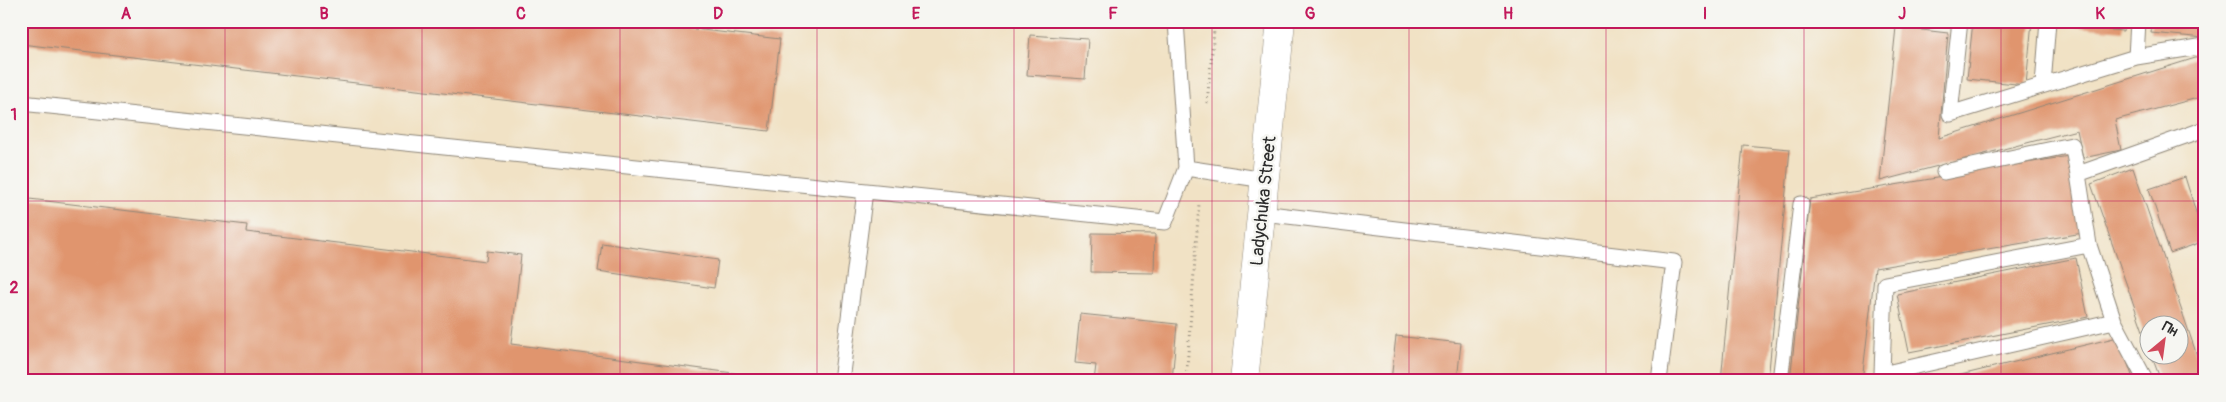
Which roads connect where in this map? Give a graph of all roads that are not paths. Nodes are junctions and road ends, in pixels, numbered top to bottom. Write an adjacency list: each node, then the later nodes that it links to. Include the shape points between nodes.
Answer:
1 (1176, 21): 11 (lane)
2 (1281, 21): 14 (street, Ladychuka Street)
3 (1960, 21): 8 (lane, via 1950,114)
4 (2048, 21): 8 (lane)
5 (2138, 21): 7 (lane)
6 (2205, 46): 7 (lane)
7 (2136, 57): 8 (lane)
8 (2043, 85)
9 (21, 103): 15 (lane)
10 (2205, 129): 13 (lane)
11 (1186, 168): 14 (lane); 15 (lane, via 1165,222)
12 (1944, 172): 13 (lane, via 2072,145)
13 (2078, 174): 18 (lane)
14 (1265, 180): 17 (street, Ladychuka Street)
15 (865, 191): 21 (lane)
16 (1801, 204): 24 (lane)
17 (1262, 213): 22 (street, Ladychuka Street); 23 (lane, via 1674,262)
18 (2089, 245): 19 (lane); 20 (lane, via 1884,284)
19 (2114, 321): 20 (lane); 25 (lane)
20 (1882, 377)
21 (841, 381)
22 (1244, 381)
23 (1659, 381)
24 (1780, 381)
25 (2146, 381)

